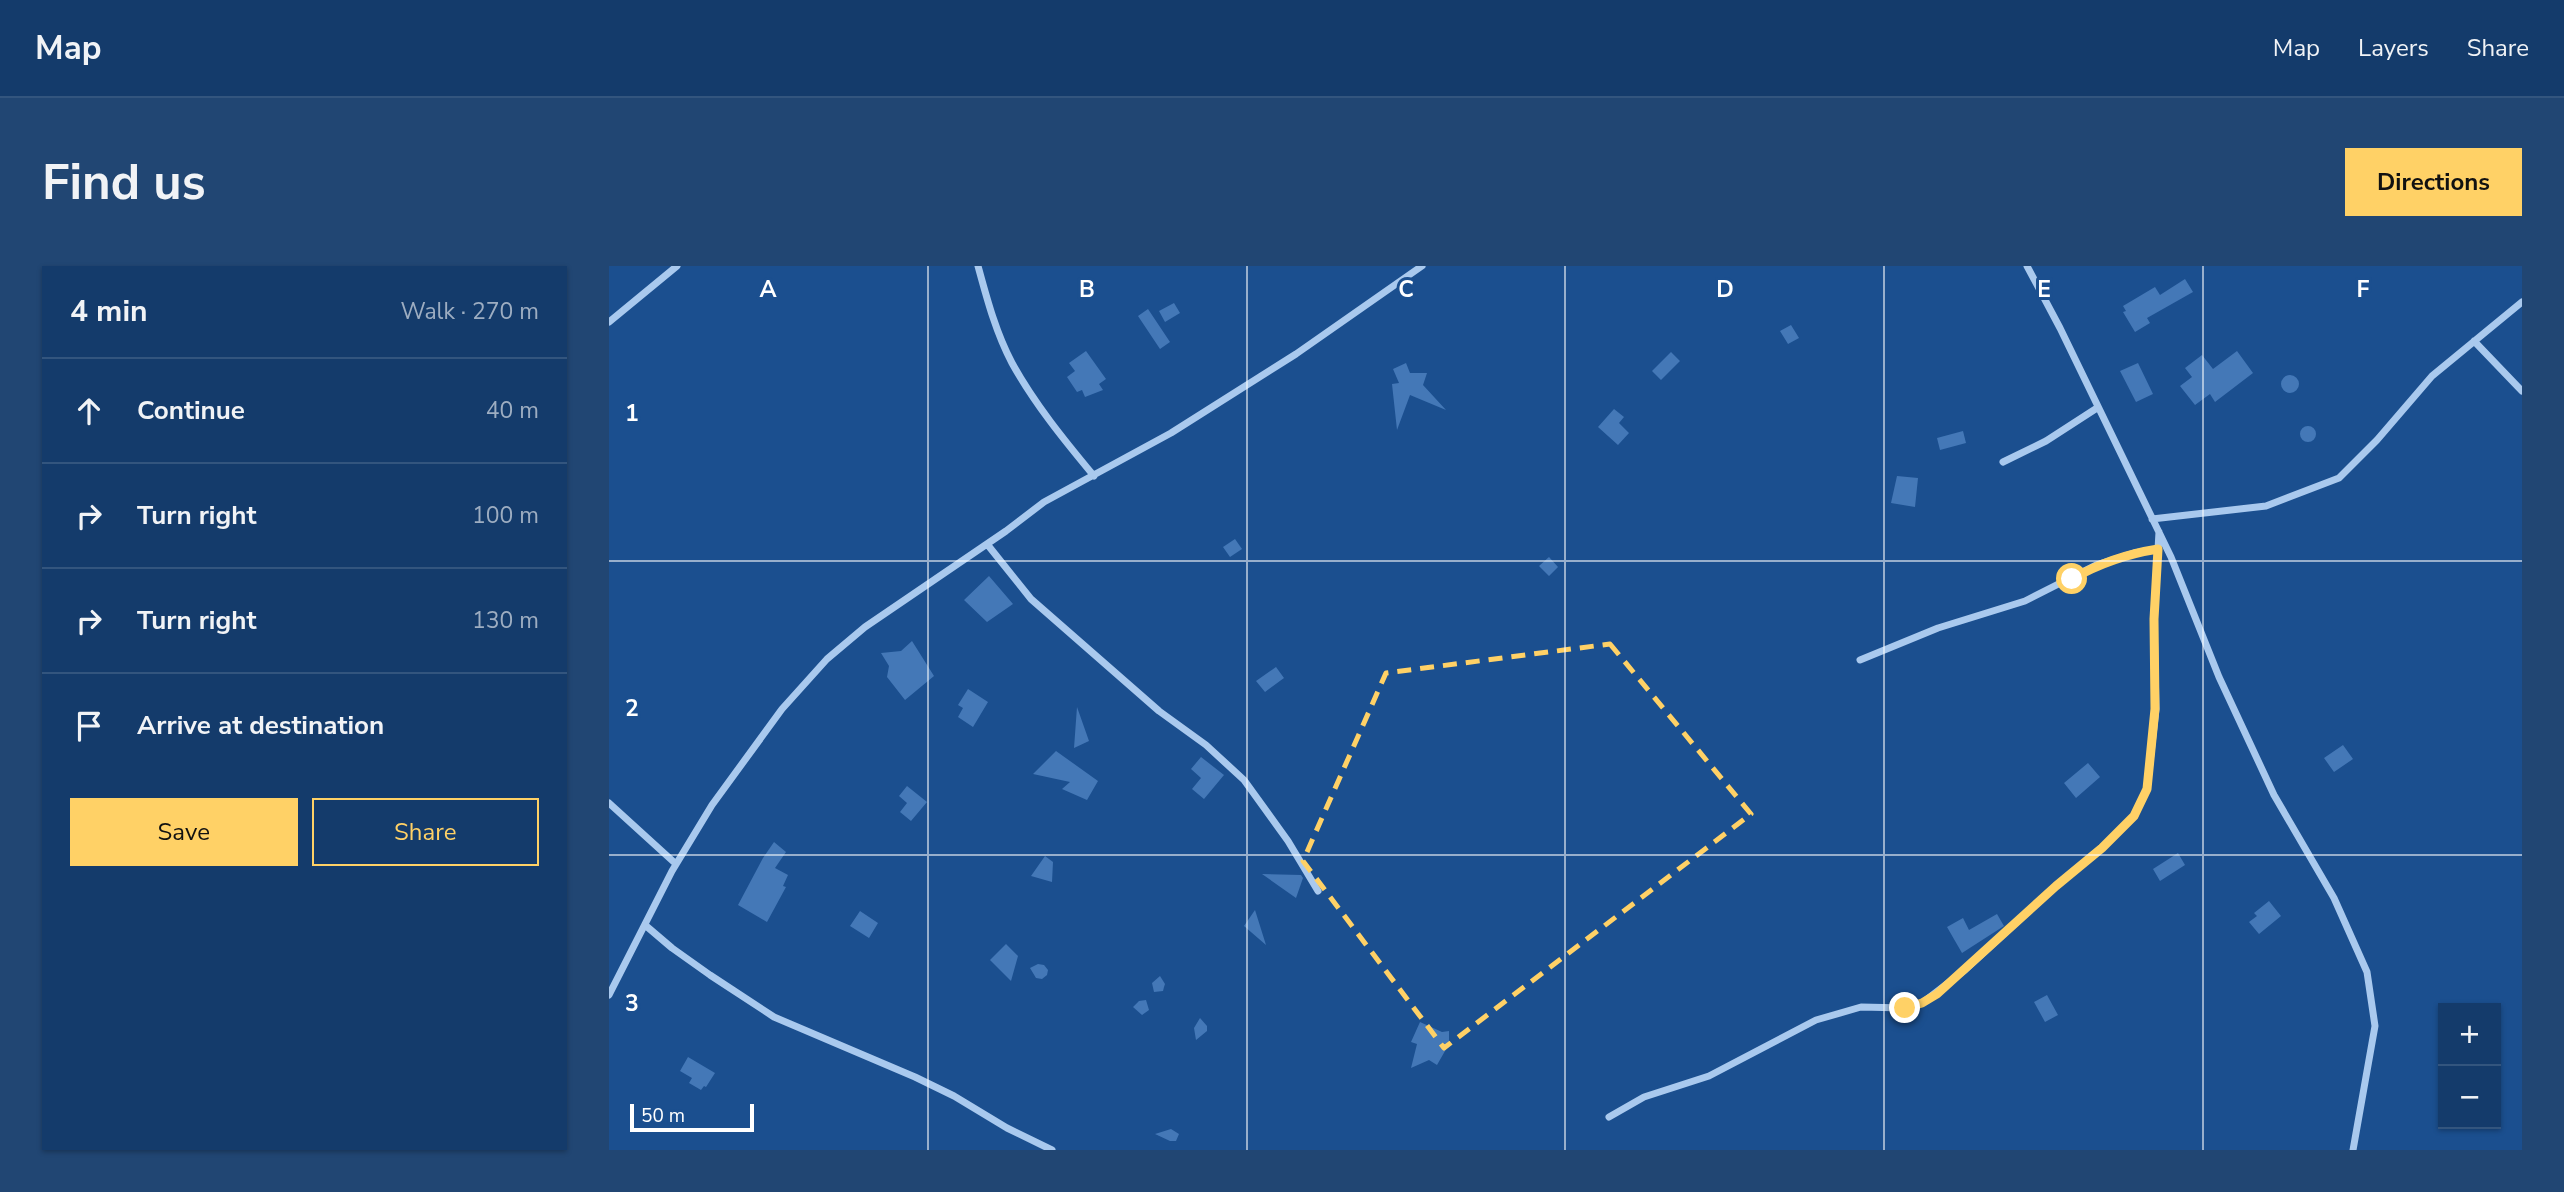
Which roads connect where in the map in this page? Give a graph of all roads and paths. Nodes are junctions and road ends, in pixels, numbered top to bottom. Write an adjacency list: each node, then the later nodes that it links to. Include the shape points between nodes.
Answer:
1 (677, 266): 6 (street)
2 (978, 266): 11 (street, via 996,328 1012,363 1056,430)
3 (1422, 266): 11 (street, via 1296,354)
4 (2027, 266): 9 (street)
5 (2522, 302): 7 (street)
6 (609, 323)
7 (2474, 341): 8 (street); 12 (street, via 2432,376 2339,478 2266,506)
8 (2522, 391)
9 (2097, 408): 10 (street); 12 (street)
10 (2003, 462)
11 (1094, 476): 14 (street, via 1044,502)
12 (2152, 519): 13 (street)
13 (2159, 531): 15 (street); 24 (street, via 2219,677 2274,794 2334,898 2367,972 2375,1026)
14 (987, 544): 18 (street, via 865,626 827,659 782,709 712,805); 19 (street, via 1031,599 1244,780)
15 (2158, 549): 16 (street, via 2096,565 2025,601 1938,628); 22 (street, via 2155,709 2147,789 2134,816 1965,970 1922,1003 1905,1008 1861,1007 1817,1020 1709,1076 1644,1097)
16 (1860, 660)
17 (609, 803): 18 (street)
18 (676, 864): 20 (street)
19 (1318, 891)
20 (645, 925): 21 (street); 23 (street, via 671,948 775,1017 915,1077)
21 (609, 995)
22 (1609, 1117)
23 (1052, 1150)
24 (2353, 1150)

